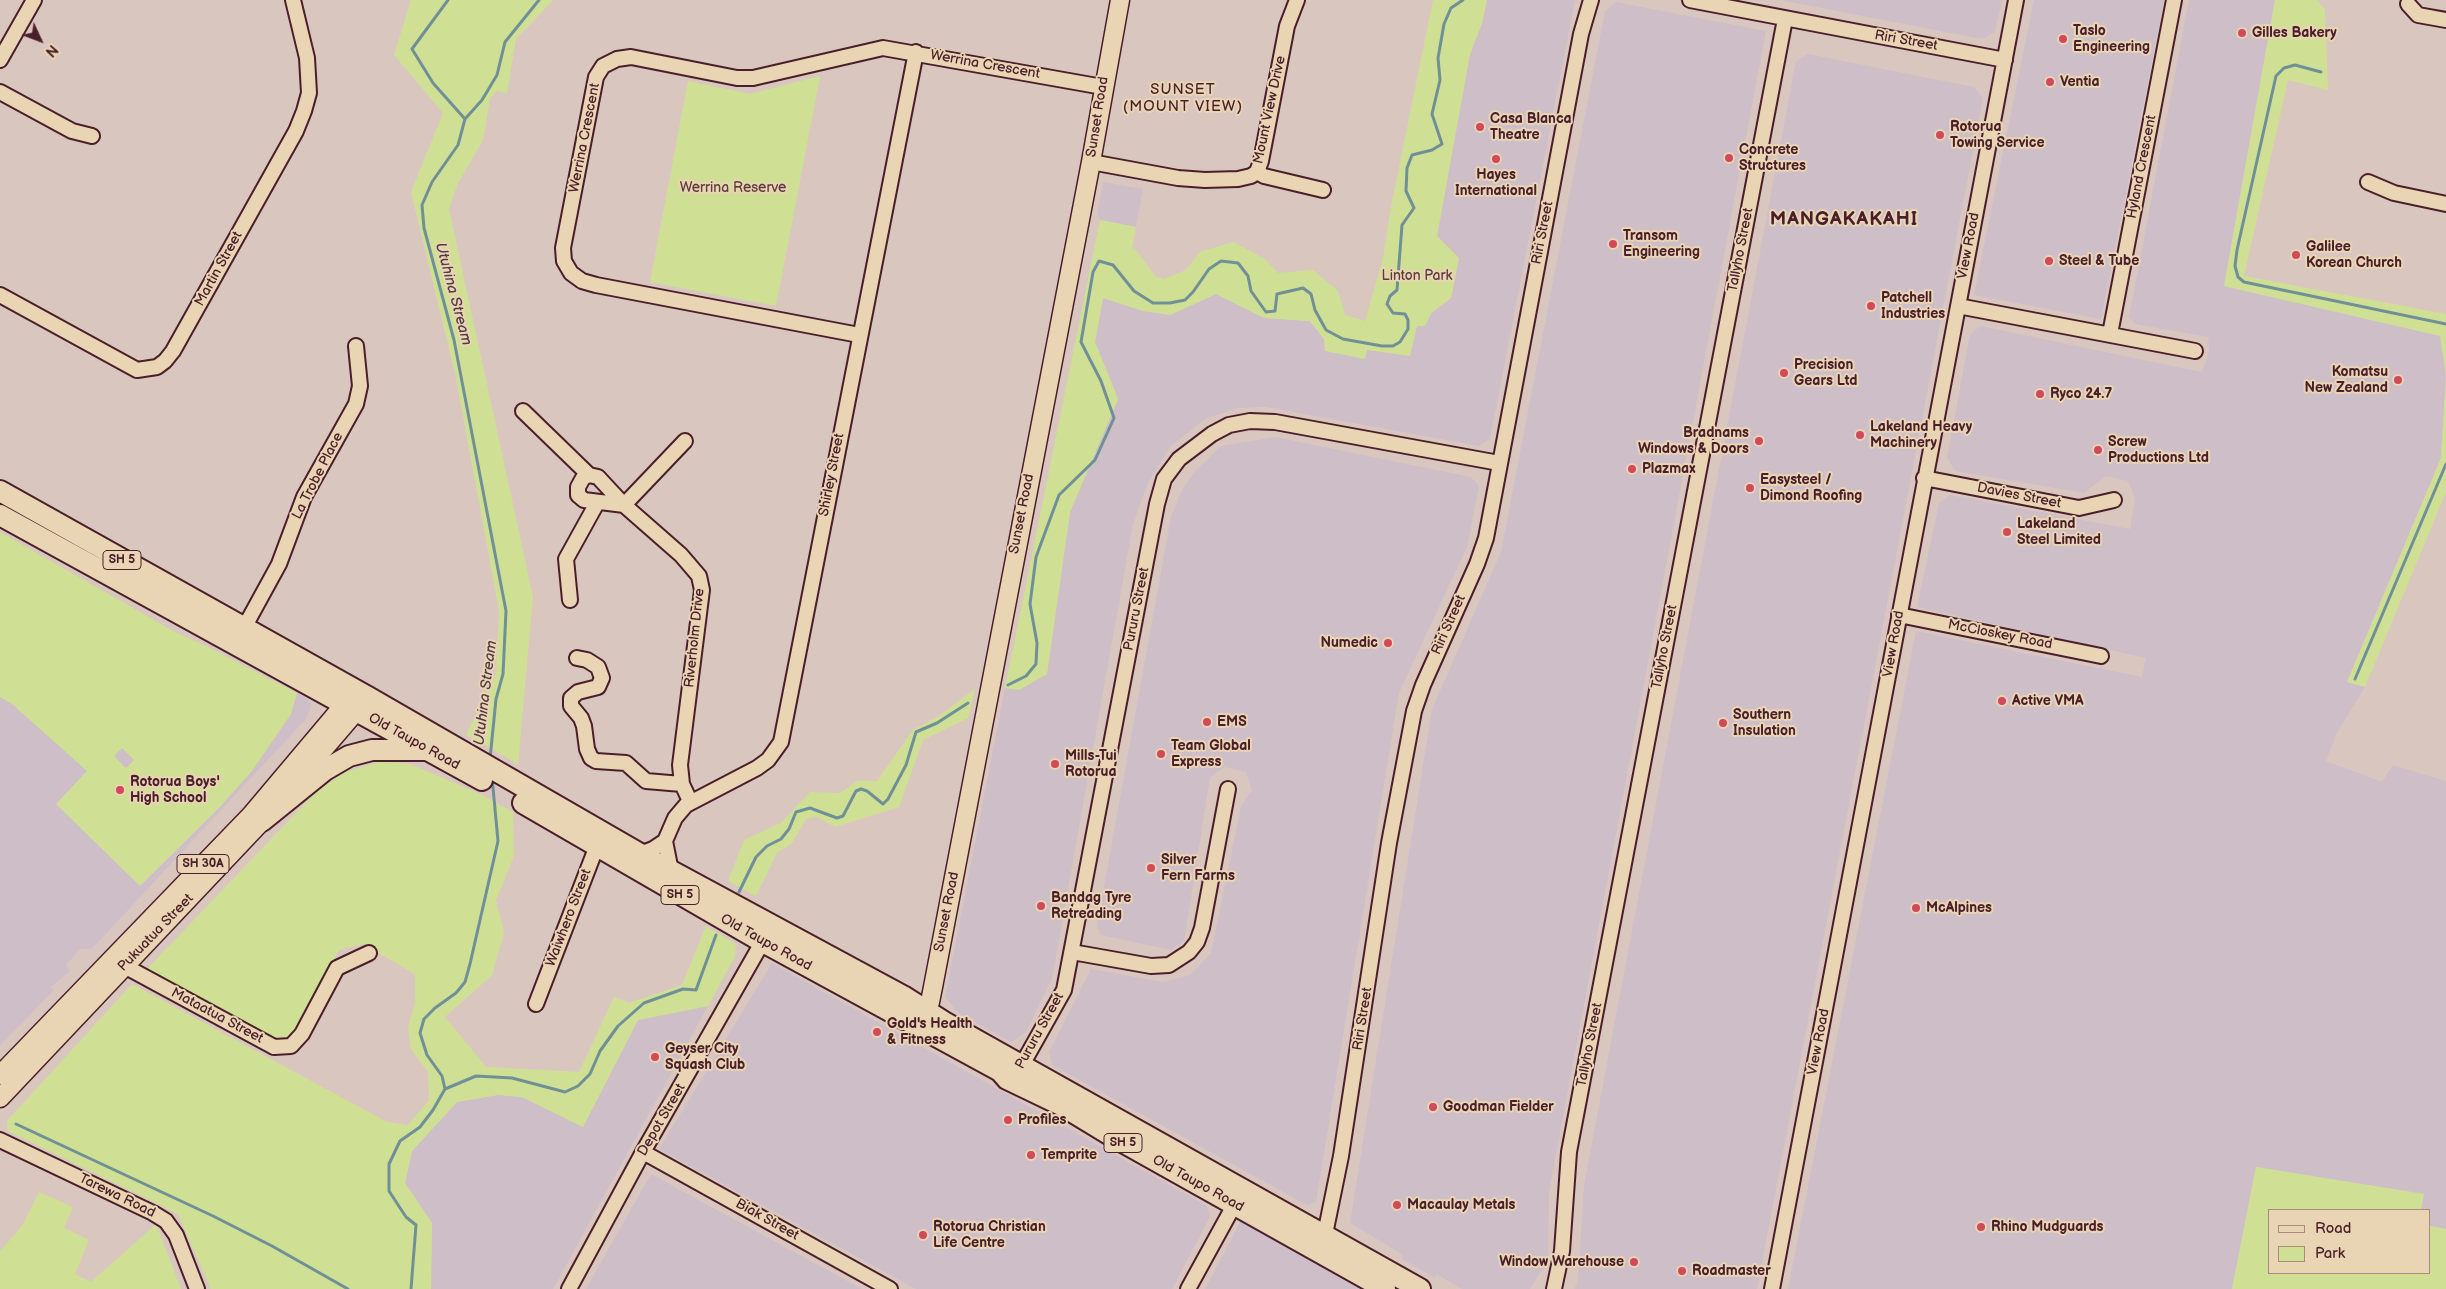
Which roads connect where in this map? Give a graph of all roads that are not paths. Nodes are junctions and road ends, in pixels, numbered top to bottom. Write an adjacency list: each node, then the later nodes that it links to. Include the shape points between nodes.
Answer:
1 (34, 0): 13 (street)
2 (293, 0): 23 (street, Martin Street, via 307,58 309,94 304,111 291,140 165,361 157,367 137,370)
3 (1120, 0): 15 (main road, Sunset Road)
4 (1297, 0): 19 (street, Mount View Drive, via 1287,26)
5 (1591, 0): 31 (street, Riri Street, via 1581,34)
6 (1690, 0): 10 (street, Riri Street)
7 (2016, 0): 14 (street, View Road)
8 (2174, 0): 25 (street, Hyland Crescent)
9 (2408, 4): 11 (street, via 2418,15)
10 (1785, 19): 14 (street, Riri Street); 73 (street, Tallyho Street, via 1569,1152 1565,1222)
11 (2446, 20)
12 (916, 52): 15 (street, Werrina Crescent); 26 (street, Shirley Street); 26 (street, Werrina Crescent, via 876,48 753,78 737,78 631,57 617,59 604,66 596,77 563,248 564,262 571,273 596,285)
13 (0, 60)
14 (2005, 60): 24 (street, View Road)
15 (1103, 87): 18 (main road, Sunset Road)
16 (0, 92): 17 (street, via 72,131)
17 (92, 136)
18 (1091, 162): 19 (street, Mount View Drive, via 1205,180 1238,179); 65 (main road, Sunset Road, via 933,987)
19 (1257, 172): 21 (street)
20 (2368, 182): 22 (street, via 2394,193)
21 (1323, 190)
22 (2446, 204)
23 (0, 295)
24 (1958, 306): 25 (street); 33 (street, View Road)
25 (2110, 334): 28 (street)
26 (859, 335): 54 (street, Shirley Street, via 781,742 768,760 757,768)
27 (356, 346): 46 (street, La Trobe Place, via 360,386 356,404 304,497 279,564)
28 (2195, 351)
29 (523, 411): 32 (street, Riverholm Drive)
30 (685, 441): 38 (street)
31 (1499, 463): 61 (street, Pururu Street, via 1275,422 1250,421 1229,425 1205,438 1179,459 1164,479 1157,504); 72 (street, Riri Street, via 1486,538 1414,711 1390,834 1342,1146)
32 (590, 476): 37 (street, via 583,478 578,495); 38 (street, Riverholm Drive, via 598,477)
33 (1924, 478): 35 (street, Davies Street, via 2079,508); 45 (street, View Road)
34 (0, 491): 40 (highway, Old Taupo Road / SH 5)
35 (2114, 500)
36 (0, 502): 41 (highway, via 18,514)
37 (597, 503): 38 (street); 44 (street, via 566,559)
38 (624, 505): 52 (street, Riverholm Drive, via 690,564 698,573 702,586 680,764)
39 (0, 515): 41 (highway, Old Taupo Road / SH 5)
40 (42, 516): 42 (highway, via 41,528 69,545); 46 (highway, Old Taupo Road / SH 5)
41 (18, 526): 42 (highway, Old Taupo Road / SH 5)
42 (77, 558): 43 (highway, Old Taupo Road / SH 5)
43 (146, 597): 46 (highway, Old Taupo Road / SH 5, via 178,605 227,632 236,633); 49 (highway, Old Taupo Road / SH 5)
44 (570, 600)
45 (1899, 615): 47 (street, McCloskey Road); 81 (street, View Road)
46 (244, 628): 49 (highway, Old Taupo Road / SH 5)
47 (2101, 656)
48 (576, 658): 52 (street, via 598,667 602,678 598,687 578,692 571,698 571,706 584,726 591,758 626,763 646,781)
49 (356, 701): 50 (highway, Old Taupo Road / SH 5); 51 (highway, Old Taupo Road / SH 5); 55 (main road, Pukuatua Street / SH 30A); 63 (main road, Pukuatua Street / SH 30A)
50 (428, 750): 51 (highway, Old Taupo Road / SH 5); 55 (highway, via 372,750 349,756 325,770)
51 (482, 772): 56 (highway, Old Taupo Road / SH 5)
52 (682, 784): 54 (street, Riverholm Drive)
53 (1228, 789): 61 (street, via 1202,928 1189,952 1169,965 1152,966)
54 (690, 801): 57 (street, Shirley Street, via 675,818)
55 (262, 821): 63 (main road, Pukuatua Street / SH 30A)
56 (602, 841): 58 (highway, Old Taupo Road / SH 5); 60 (highway, Old Taupo Road / SH 5); 64 (street, Waiwhero Street, via 592,856)
57 (665, 841): 58 (street); 59 (street)
58 (640, 854): 59 (highway, Old Taupo Road / SH 5)
59 (671, 871): 60 (highway, Old Taupo Road / SH 5)
60 (767, 934): 65 (highway, Old Taupo Road / SH 5); 70 (street, Depot Street)
61 (1072, 952): 66 (street, Pururu Street, via 1064,990)
62 (369, 953): 63 (street, Mataatua Street, via 337,968 302,1034 291,1046 274,1046)
63 (118, 963): 67 (main road, Pukuatua Street / SH 30A); 68 (main road, Pukuatua Street / SH 30A)
64 (536, 1004)
65 (922, 1018): 66 (highway, Old Taupo Road / SH 5)
66 (1017, 1073): 71 (highway, Old Taupo Road / SH 5)
67 (0, 1075)
68 (0, 1098)
69 (0, 1140): 74 (street, Tarewa Road, via 166,1222 176,1235)
70 (643, 1152): 75 (street, Depot Street); 76 (street, Biak Street)
71 (1239, 1196): 72 (highway, Old Taupo Road / SH 5); 77 (street)
72 (1323, 1244): 78 (highway, Old Taupo Road / SH 5); 79 (highway, Old Taupo Road / SH 5)
73 (1556, 1283): 80 (street, Tallyho Street)
74 (197, 1289)
75 (569, 1289)
76 (890, 1289)
77 (1188, 1289)
78 (1385, 1289)
79 (1420, 1289)
80 (1546, 1289)
81 (1772, 1289)

